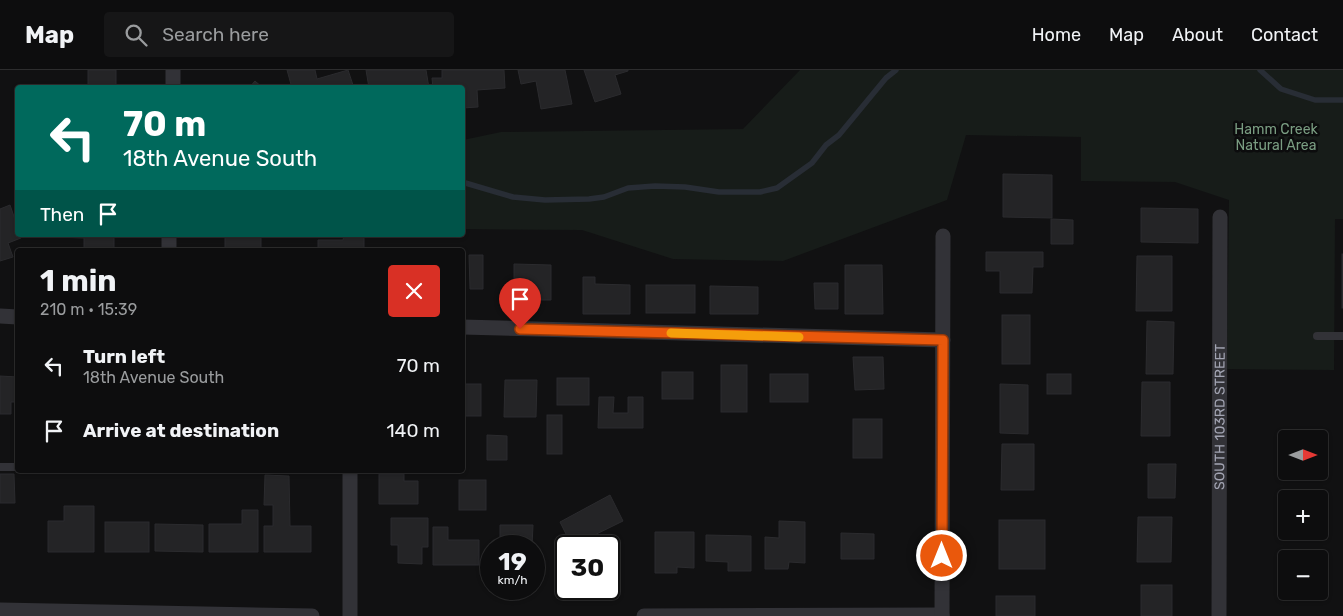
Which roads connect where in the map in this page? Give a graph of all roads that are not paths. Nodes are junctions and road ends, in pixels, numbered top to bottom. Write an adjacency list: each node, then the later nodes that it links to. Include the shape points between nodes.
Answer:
1 (173, 70): 2 (street)
2 (173, 85)
3 (1220, 218): 19 (street, SOUTH 103RD STREET)
4 (943, 236): 10 (street)
5 (0, 316): 6 (street)
6 (15, 317)
7 (465, 328): 10 (street)
8 (1317, 336): 9 (lane)
9 (1343, 336)
10 (943, 340): 18 (street)
11 (0, 467): 12 (lane)
12 (15, 467)
13 (350, 473): 16 (street)
14 (0, 610): 15 (street)
15 (312, 616)
16 (350, 616)
17 (644, 616): 18 (street)
18 (942, 616)
19 (1219, 616)

